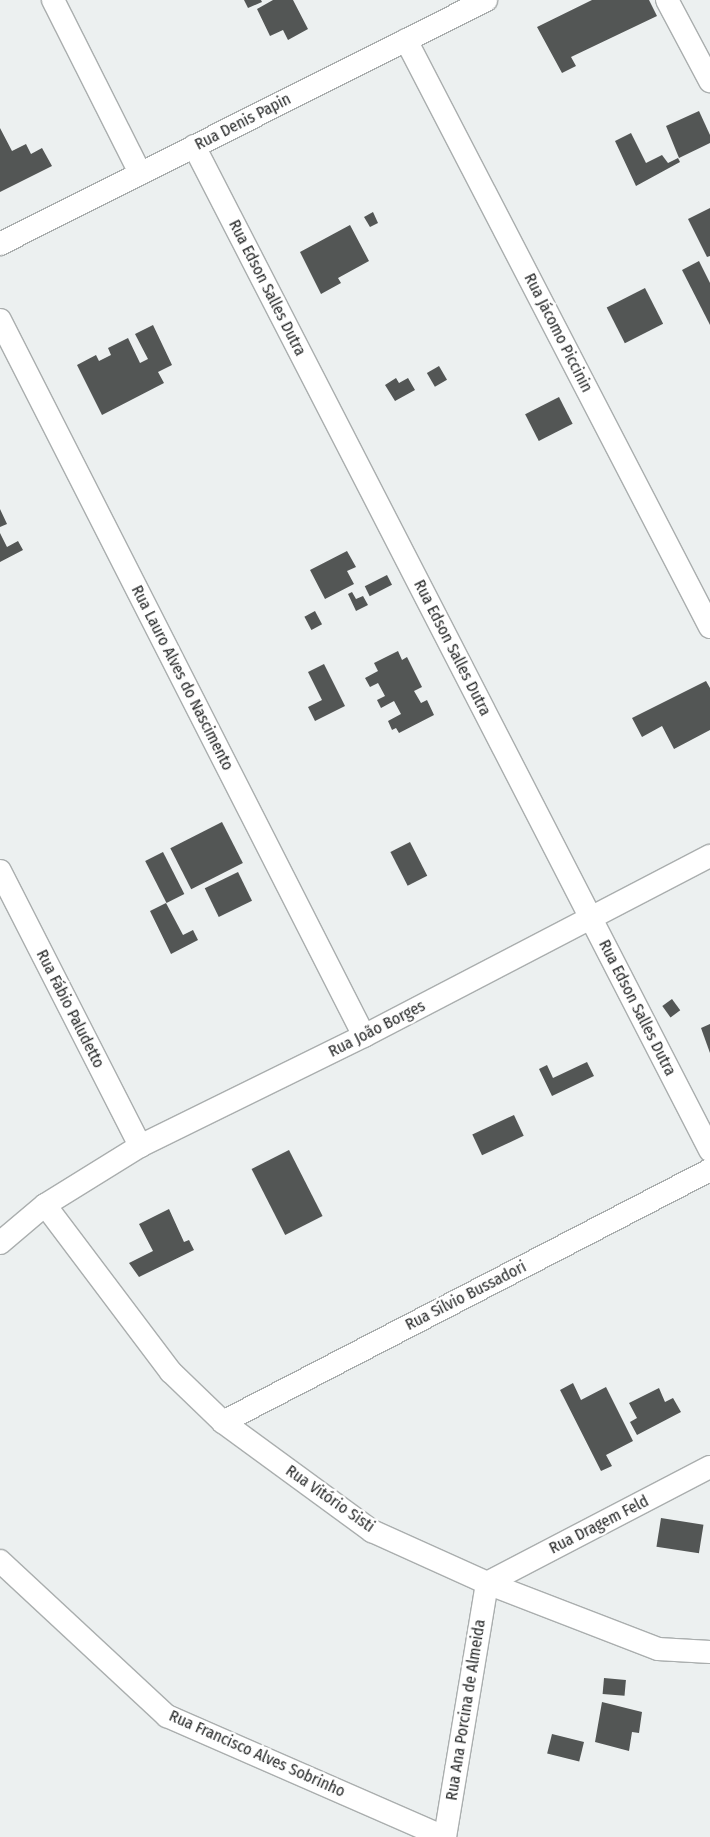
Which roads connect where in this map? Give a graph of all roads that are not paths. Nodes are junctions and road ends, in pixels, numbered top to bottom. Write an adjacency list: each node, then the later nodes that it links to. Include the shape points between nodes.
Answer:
1 (53, 0): 7 (street)
2 (486, 0): 4 (street, Rua Denis Papin)
3 (668, 0): 5 (street)
4 (406, 40): 6 (street, Rua Denis Papin); 10 (street, Rua Jácomo Piccinin)
5 (710, 81)
6 (194, 146): 7 (street, Rua Denis Papin); 13 (street, Rua Edson Salles Dutra)
7 (140, 173): 8 (street, Rua Denis Papin)
8 (0, 244)
9 (0, 320): 14 (street, Rua Lauro Alves do Nascimento)
10 (710, 627)
11 (710, 856): 13 (street, Rua João Borges)
12 (0, 871): 15 (street, Rua Fábio Paludetto)
13 (590, 919): 14 (street, Rua João Borges); 16 (street, Rua Edson Salles Dutra)
14 (364, 1036): 15 (street, Rua João Borges)
15 (140, 1146): 18 (street, Rua João Borges)
16 (710, 1150)
17 (710, 1170): 20 (street, Rua Sílvio Bussadori)
18 (45, 1204): 19 (street, Rua João Borges); 20 (street, Rua Vitório Sisti, via 171,1372)
19 (0, 1243)
20 (223, 1422): 23 (street, Rua Vitório Sisti, via 372,1530)
21 (710, 1467): 23 (street, Rua Dragem Feld)
22 (0, 1561): 25 (street, Rua Francisco Alves Sobrinho, via 167,1716)
23 (487, 1583): 24 (street, Rua Vitório Sisti, via 658,1649); 25 (street, Rua Ana Porcina de Almeida)
24 (710, 1652)
25 (444, 1837)

